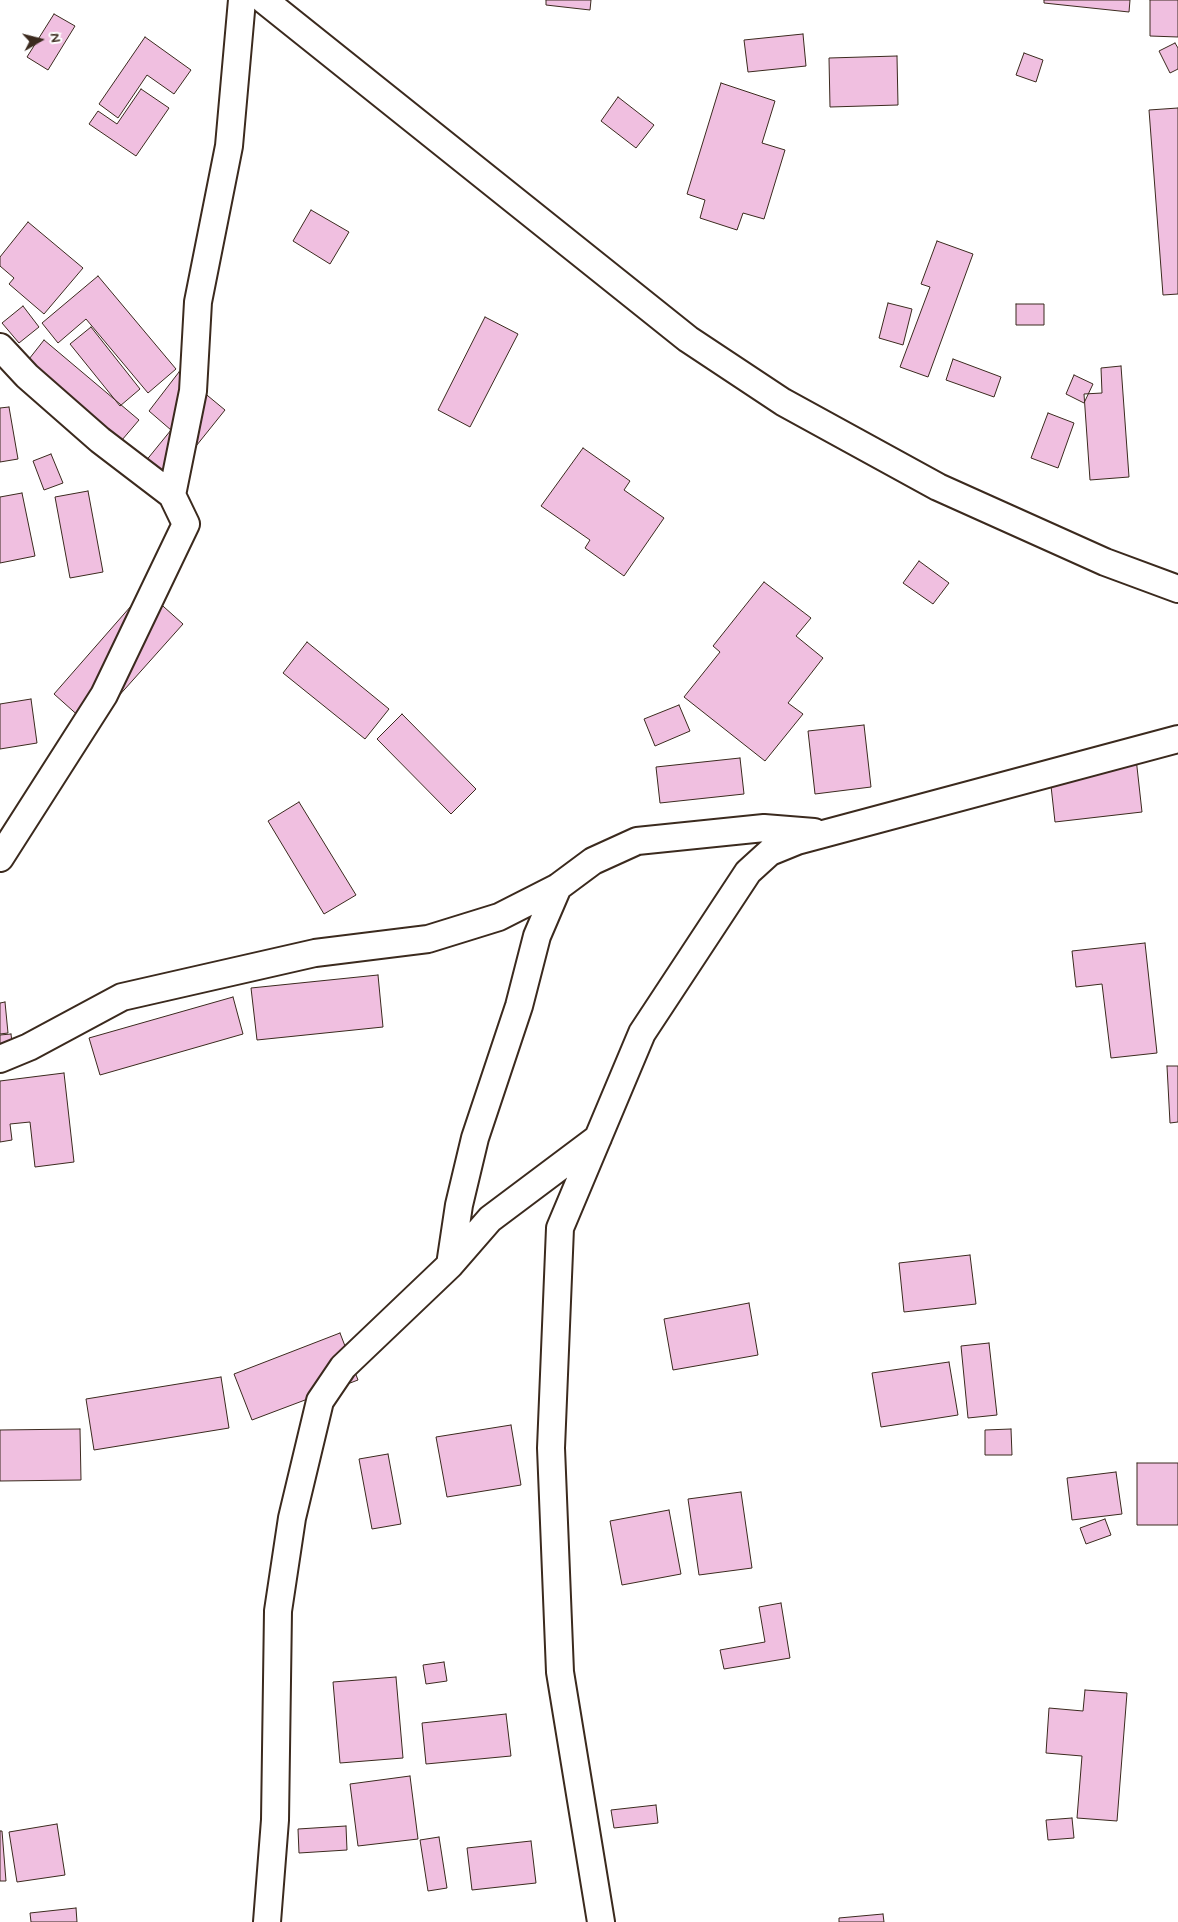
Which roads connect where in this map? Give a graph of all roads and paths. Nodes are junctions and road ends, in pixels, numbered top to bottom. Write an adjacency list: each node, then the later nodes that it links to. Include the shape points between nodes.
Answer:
1 (242, 0): 4 (street, via 229,146 198,302 193,391)
2 (264, 0): 5 (street, via 688,339 783,402 938,487 1105,562)
3 (0, 347): 4 (street, via 100,440)
4 (172, 495): 8 (street, via 186,524 182,533 104,695)
5 (1178, 589)
6 (1178, 739): 7 (street)
7 (827, 833): 9 (street, via 764,828 637,842 593,862); 11 (street, via 770,852 748,872 642,1033)
8 (0, 858)
9 (558, 887): 10 (street, via 499,917 428,939 315,954 122,997); 12 (street, via 537,936 519,1006 475,1138 459,1205)
10 (0, 1059)
11 (598, 1137): 12 (street, via 490,1219); 14 (street, via 560,1228 551,1448 560,1672)
12 (450, 1265): 13 (street, via 343,1367 320,1401 292,1518 278,1611 275,1820)
13 (267, 1922)
14 (601, 1922)

